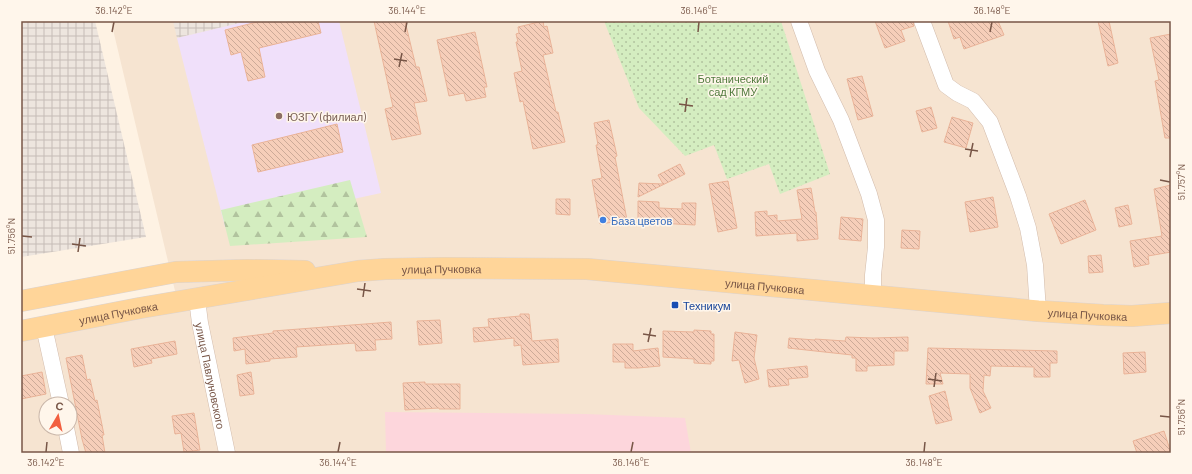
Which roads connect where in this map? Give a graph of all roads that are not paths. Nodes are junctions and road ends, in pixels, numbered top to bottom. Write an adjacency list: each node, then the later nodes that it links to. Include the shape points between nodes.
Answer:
1 (799, 21): 5 (street, via 817,71 841,120 870,194 876,220)
2 (922, 21): 8 (street, via 946,85 973,101 990,122 1028,228 1035,265)
3 (209, 271): 4 (main road, улица Пучковка); 6 (street, улица Павлуновского); 7 (main road, улица Пучковка, via 176,272)
4 (358, 271): 5 (main road, улица Пучковка, via 444,268 580,269); 6 (main road, улица Пучковка)
5 (873, 296): 8 (main road, улица Пучковка)
6 (205, 297): 10 (main road, улица Пучковка); 15 (street, улица Павлуновского, via 200,323)
7 (21, 301)
8 (1038, 311): 9 (main road, улица Пучковка, via 1132,316)
9 (1171, 313)
10 (44, 327): 11 (main road, улица Пучковка); 12 (street)
11 (21, 331)
12 (59, 396)
13 (68, 436): 14 (street)
14 (71, 453)
15 (227, 453)

